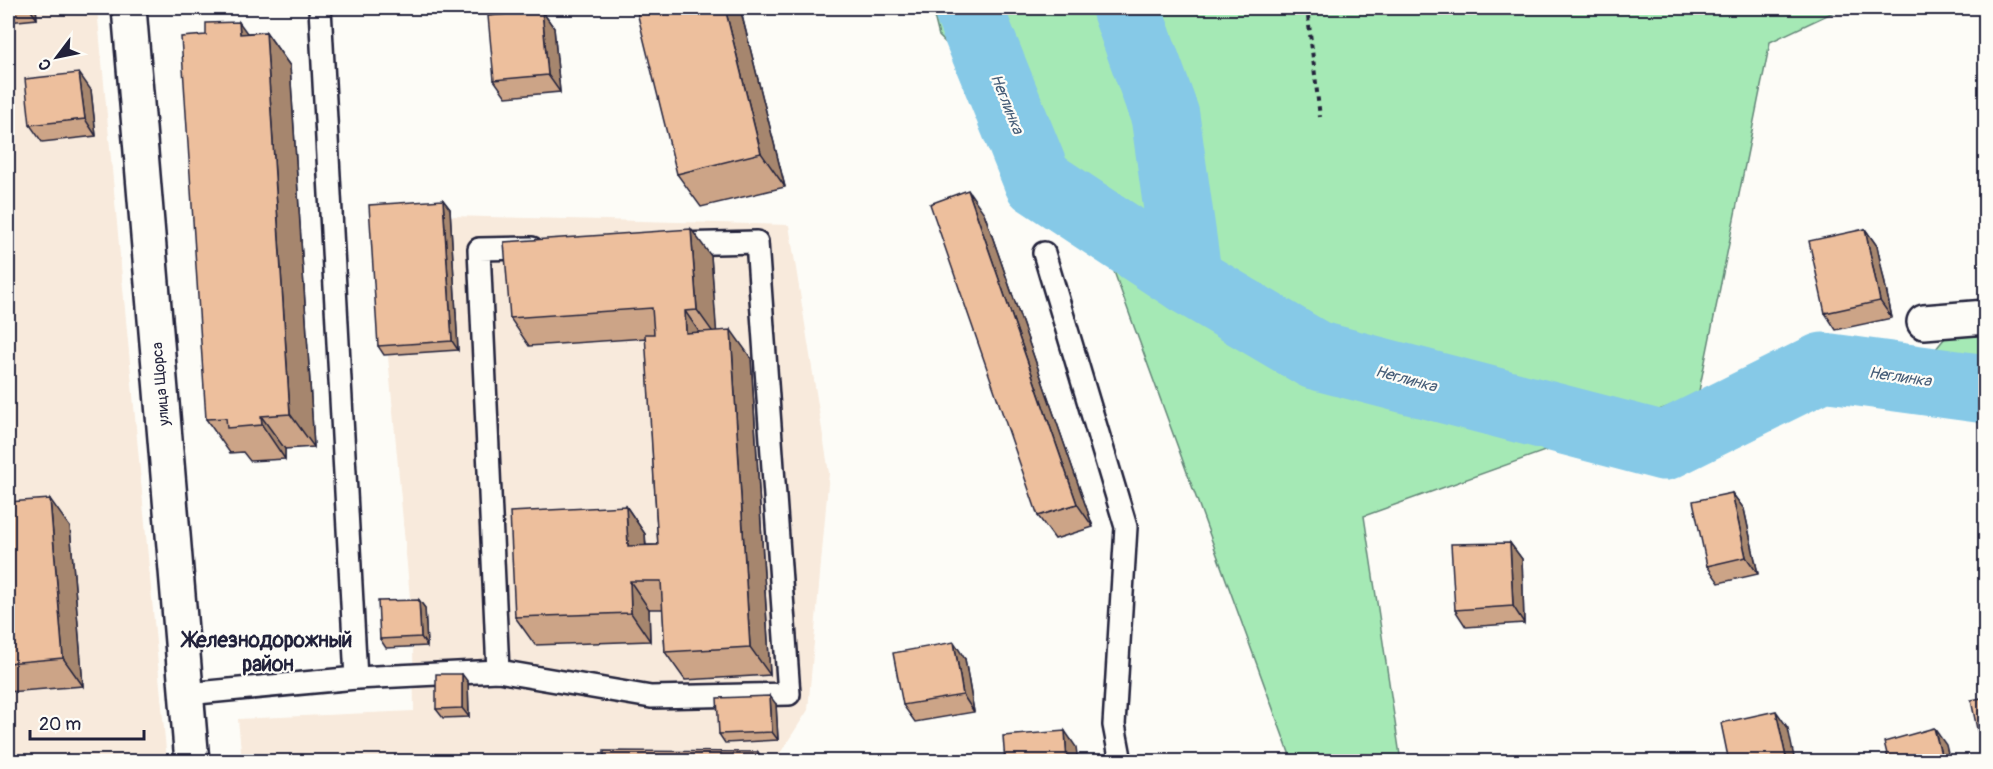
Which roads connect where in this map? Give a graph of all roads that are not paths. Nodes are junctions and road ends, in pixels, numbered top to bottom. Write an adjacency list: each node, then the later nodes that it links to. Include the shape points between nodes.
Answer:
1 (129, 8): 10 (street, улица Щорса)
2 (320, 8): 9 (lane)
3 (653, 244): 8 (lane, via 757,242 789,694 651,697)
4 (548, 247): 8 (lane, via 478,249)
5 (1044, 253): 12 (lane, via 1126,527 1114,725)
6 (1986, 317): 7 (street)
7 (1924, 322)
8 (498, 671): 9 (lane)
9 (356, 678): 10 (lane)
10 (186, 694): 11 (street, улица Щорса)
11 (192, 762)
12 (1121, 762)

